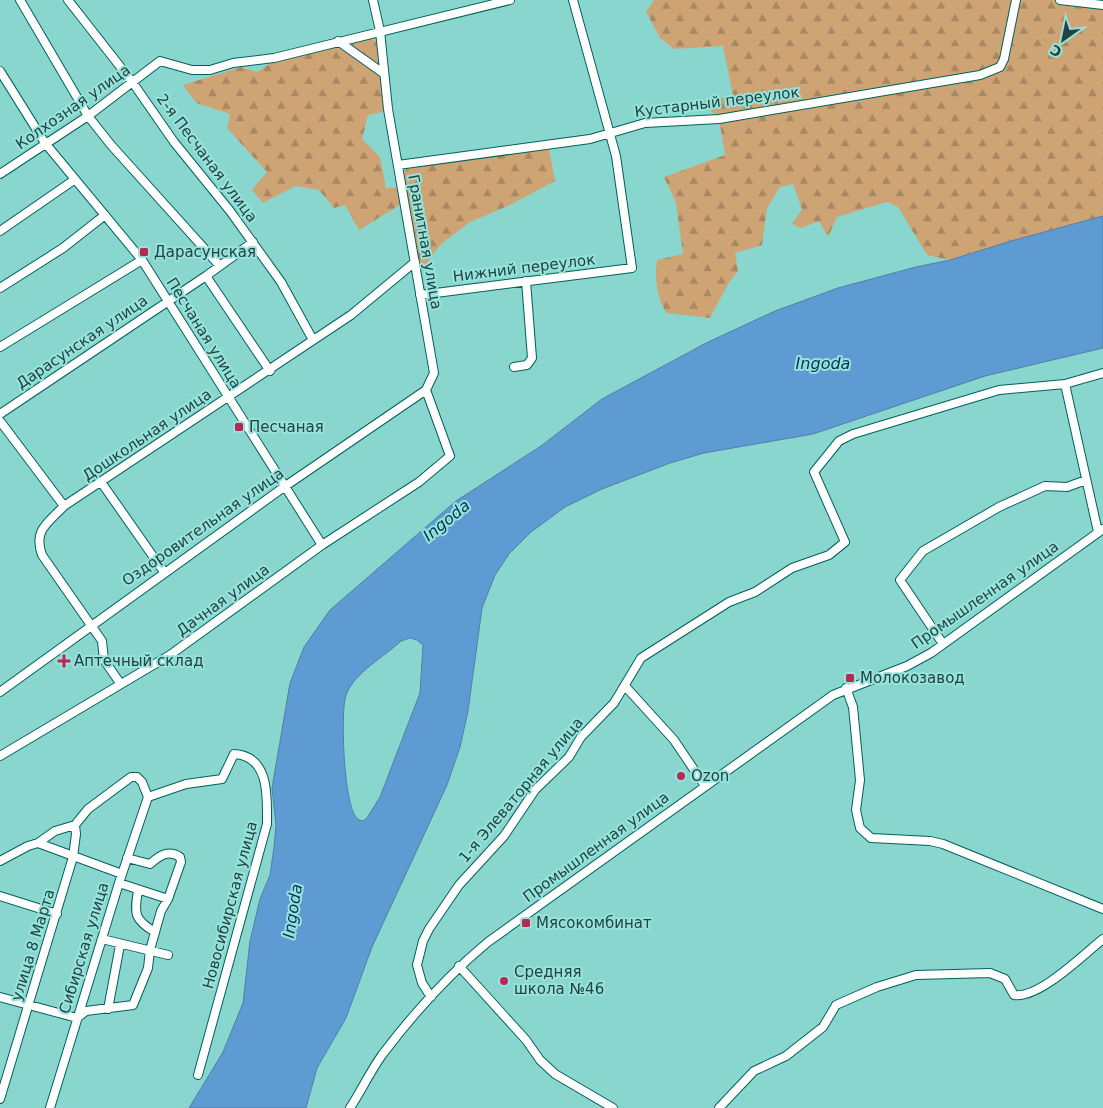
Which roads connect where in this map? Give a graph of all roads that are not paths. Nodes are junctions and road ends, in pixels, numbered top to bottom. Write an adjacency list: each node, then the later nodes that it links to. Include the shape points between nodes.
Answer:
1 (20, 0): 14 (street)
2 (68, 0): 13 (street, 2-я Песчаная улица)
3 (373, 0): 9 (street, Гранитная улица)
4 (510, 0): 9 (street)
5 (573, 0): 15 (street)
6 (1016, 0): 15 (street, Кустарный переулок, via 1004,59 1000,67 980,75 719,119 645,123)
7 (1060, 0): 8 (street)
8 (1103, 5)
9 (380, 31): 10 (street); 12 (street, Гранитная улица)
10 (338, 41): 12 (street); 13 (street, Колхозная улица, via 274,58 233,63 204,71 160,61)
11 (0, 71): 16 (street, Песчаная улица)
12 (383, 73): 17 (street, Гранитная улица)
13 (133, 83): 14 (street, Колхозная улица); 22 (street, 2-я Песчаная улица, via 174,142)
14 (88, 116): 16 (street, Колхозная улица); 25 (street, via 110,145)
15 (611, 134): 17 (street, Кустарный переулок); 27 (street, Нижний переулок, via 632,268)
16 (45, 143): 18 (street, Колхозная улица); 19 (street, Песчаная улица)
17 (398, 165): 24 (street, Гранитная улица)
18 (0, 174)
19 (74, 180): 20 (street, Песчаная улица); 21 (street)
20 (105, 215): 23 (street, Песчаная улица); 28 (street, via 63,248)
21 (0, 231)
22 (253, 242): 25 (street, Дарасунская улица); 31 (street, 2-я Песчаная улица, via 281,282)
23 (142, 260): 30 (street, Песчаная улица); 32 (street)
24 (414, 262): 29 (street, Гранитная улица); 31 (street, Дошкольная улица, via 351,315)
25 (220, 266): 26 (street, Дарасунская улица)
26 (206, 276): 30 (street, Дарасунская улица); 34 (street)
27 (526, 282): 29 (street, Нижний переулок); 33 (street, via 532,358 527,365)
28 (0, 288)
29 (420, 295): 37 (street, Гранитная улица, via 434,373)
30 (167, 302): 38 (street, Песчаная улица); 39 (street, Дарасунская улица)
31 (313, 340): 34 (street, Дошкольная улица)
32 (0, 347)
33 (514, 367)
34 (270, 371): 38 (street, Дошкольная улица)
35 (1103, 372): 36 (street)
36 (1065, 384): 41 (street); 51 (street, 1-я Элеваторная улица, via 999,390 839,441 814,472 845,542 829,555 792,568 755,592 729,602 689,626 641,658 630,672)
37 (426, 390): 43 (street, Оздоровительная улица); 46 (street, Дачная улица, via 450,456 419,482)
38 (228, 397): 42 (street, Дошкольная улица); 43 (street, Песчаная улица)
39 (0, 414)
40 (0, 421): 44 (street)
41 (1086, 480): 45 (street); 49 (street, via 1067,487 1044,486 999,507 923,551 900,580)
42 (101, 482): 44 (street, Дошкольная улица); 47 (street)
43 (284, 487): 46 (street, Песчаная улица); 47 (street, Оздоровительная улица)
44 (64, 506): 48 (street, Дошкольная улица, via 41,530 38,542 42,555)
45 (1101, 530): 49 (street, Промышленная улица)
46 (322, 545): 50 (street, Дачная улица, via 170,655)
47 (164, 572): 48 (street, Оздоровительная улица)
48 (90, 626): 50 (street, Дошкольная улица, via 102,641 104,660); 53 (street, Оздоровительная улица)
49 (943, 644): 52 (street, Промышленная улица, via 907,666)
50 (120, 683): 54 (street, Дачная улица)
51 (625, 686): 55 (street, via 674,740); 77 (street, 1-я Элеваторная улица, via 614,703 581,737 569,757 535,790 496,846 459,885 429,929 417,965)
52 (846, 688): 55 (street, Промышленная улица); 67 (street, via 853,707 860,780 856,810 860,828 871,838 943,844)
53 (0, 692)
54 (0, 756)
55 (706, 786): 75 (street, Промышленная улица)
56 (148, 796): 57 (street, via 142,782 131,777 88,810); 60 (street, Сибирская улица); 81 (street, Новосибирская улица, via 186,784 222,779 234,754 245,755 260,766 267,794 267,824)
57 (75, 825): 58 (street, via 55,830); 59 (street, улица 8 Марта)
58 (38, 843): 59 (street); 61 (street)
59 (73, 858): 62 (street); 68 (street, улица 8 Марта)
60 (127, 858): 62 (street, Сибирская улица); 66 (street, via 150,864 160,855 180,857)
61 (0, 861)
62 (122, 874): 63 (street, Сибирская улица)
63 (119, 883): 64 (street); 70 (street, Сибирская улица)
64 (138, 891): 66 (street); 69 (street, via 135,908 138,919)
65 (0, 896): 68 (street)
66 (168, 899): 69 (street)
67 (1103, 909)
68 (57, 914): 78 (street, улица 8 Марта)
69 (155, 932): 73 (street)
70 (102, 939): 72 (street); 80 (street, Сибирская улица)
71 (1103, 939): 86 (street, via 1060,974 1027,994 1014,995 1005,979 990,973 916,975 877,986 836,1005 823,1026 786,1056 754,1071)
72 (120, 945): 73 (street); 79 (street)
73 (150, 950): 74 (street); 79 (street, via 148,968 136,1002 131,1006)
74 (168, 955)
75 (459, 966): 77 (street, Промышленная улица); 85 (street, via 555,1074)
76 (0, 997): 78 (street)
77 (431, 997): 84 (street, Промышленная улица, via 382,1056)
78 (30, 1005): 80 (street); 82 (street, улица 8 Марта)
79 (108, 1009): 80 (street, via 86,1011)
80 (77, 1018): 83 (street, Сибирская улица)
81 (198, 1075)
82 (0, 1099)
83 (50, 1108)
84 (350, 1108)
85 (613, 1108)
86 (719, 1108)

